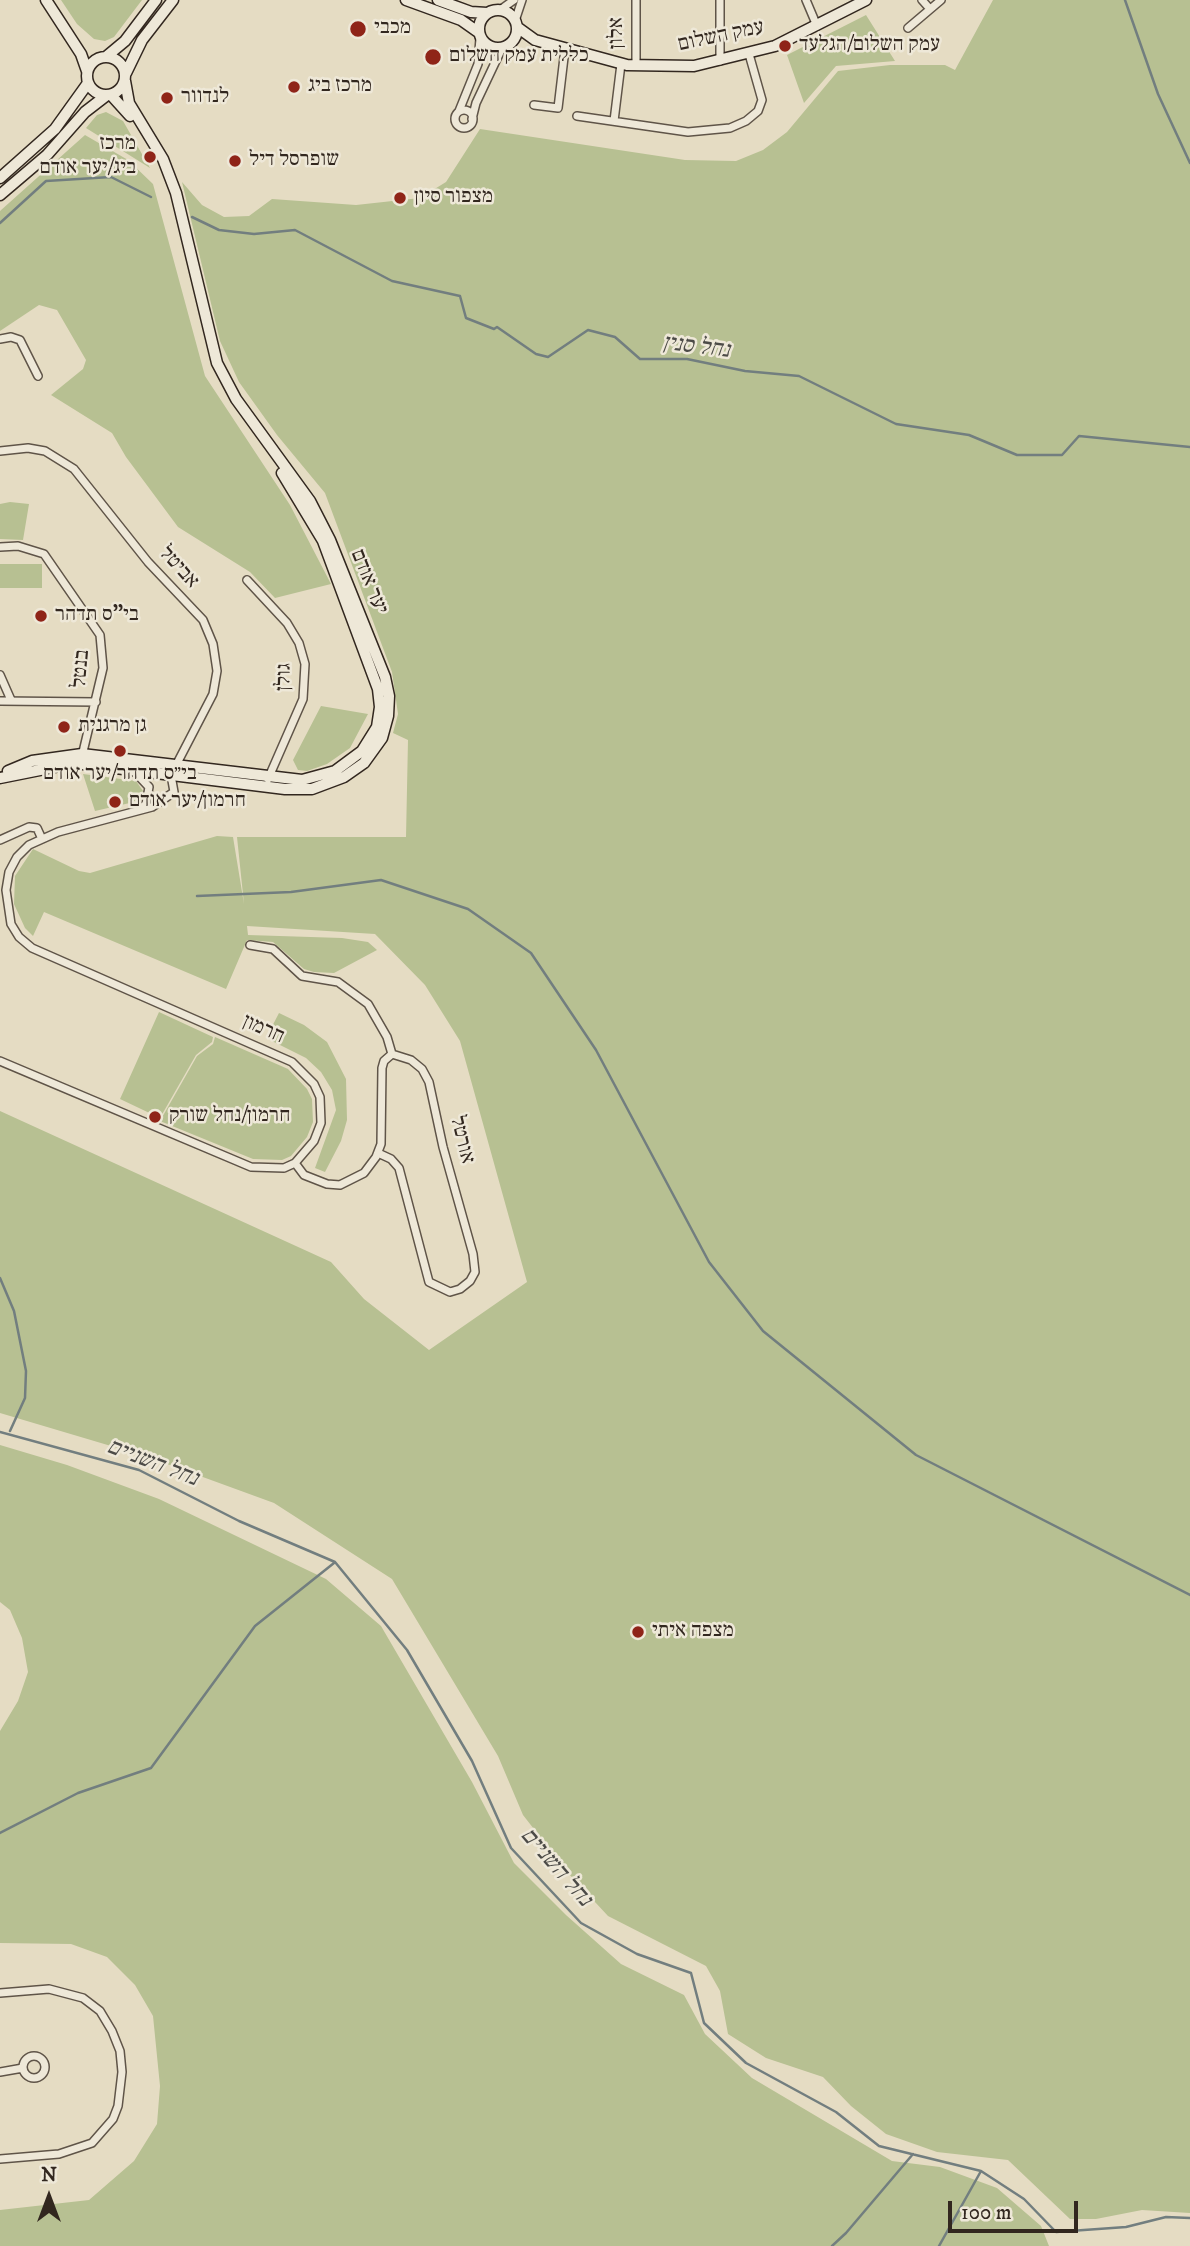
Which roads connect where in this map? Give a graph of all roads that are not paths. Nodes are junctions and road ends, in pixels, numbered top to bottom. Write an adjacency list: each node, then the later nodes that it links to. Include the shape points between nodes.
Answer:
1 (46, 0): 20 (street)
2 (156, 0): 26 (street, via 125,41)
3 (173, 0): 31 (street, via 142,40)
4 (406, 0): 21 (street, via 460,20)
5 (438, 0): 16 (street)
6 (514, 0): 15 (street)
7 (522, 0): 17 (street)
8 (635, 0): 29 (street, אלון)
9 (720, 0): 27 (street)
10 (806, 0): 18 (street)
11 (866, 0): 18 (street, עמק השלום)
12 (922, 0): 14 (street)
13 (941, 0): 14 (street)
14 (930, 9): 19 (street)
15 (500, 10): 16 (street); 17 (street)
16 (487, 13): 21 (street, via 480,22)
17 (516, 24): 22 (street, עמק השלום); 23 (street)
18 (817, 27): 25 (street, עמק השלום)
19 (908, 28)
20 (67, 30): 26 (street); 30 (street)
21 (479, 35): 23 (street, via 490,47); 34 (street, via 478,64)
22 (536, 40): 23 (street, עמק השלום); 24 (street, עמק השלום)
23 (507, 46): 36 (street, via 476,103)
24 (565, 48): 28 (street, עמק השלום); 33 (street, via 558,108)
25 (749, 54): 27 (street, עמק השלום); 37 (street, via 762,100 747,121 730,128 688,132)
26 (104, 57): 30 (street, via 92,62); 31 (street, via 119,61)
27 (720, 61): 29 (street, עמק השלום, via 672,67)
28 (621, 64): 29 (street, עמק השלום); 37 (street)
29 (636, 65)
30 (87, 77): 32 (street, via 95,92); 38 (street, via 55,128)
31 (125, 77): 32 (street); 53 (street, יער אודם, via 129,103 160,153 176,193 217,363 236,399 320,519 388,686 386,727 364,763 323,786 299,790)
32 (109, 95): 39 (street, via 85,112 47,155); 53 (street, יער אודם, via 130,116 159,162 177,214 213,366 232,404 286,478 323,541 378,688 377,727 354,758 314,778)
33 (534, 105)
34 (459, 111): 36 (street, via 469,111); 36 (street, via 455,119 459,126 467,127)
35 (577, 116): 37 (street)
36 (472, 120)
37 (614, 121)
38 (0, 178)
39 (0, 195)
40 (0, 339): 41 (street, via 20,340)
41 (38, 376)
42 (0, 451): 51 (street, אביטל, via 45,451 74,469 203,620 214,644 216,684)
43 (0, 547): 48 (street, בנטל, via 44,554 93,623 104,656)
44 (247, 580): 53 (street, גולן, via 287,623 306,664 303,699)
45 (0, 675): 46 (street)
46 (11, 700): 47 (street); 48 (street)
47 (0, 701)
48 (96, 702): 49 (street, בנטל)
49 (82, 759): 50 (street, יער אודם); 51 (street, יער אודם); 52 (street, יער אודם)
50 (134, 771): 51 (street, יער אודם); 54 (street, via 149,787 146,804)
51 (173, 771): 53 (street, יער אודם); 54 (street, חרמון, via 174,792)
52 (0, 777)
53 (267, 782)
54 (138, 811): 55 (street, חרמון)
55 (42, 839): 56 (street, via 37,828 29,827); 61 (street, חרמון, via 17,857 9,872 6,907 19,937 32,948 272,1053 306,1073 320,1097 321,1124 306,1155)
56 (0, 840)
57 (250, 945): 58 (street, via 273,949 302,976 338,982 368,1004)
58 (392, 1054): 60 (street, via 382,1068 383,1124); 60 (street, אורטל, via 411,1060 429,1082 473,1254 475,1272 460,1289 450,1292 429,1283 399,1168 391,1158)
59 (0, 1061): 61 (street, via 236,1163 268,1169)
60 (377, 1153): 61 (street, via 365,1173 340,1185 314,1181)
61 (295, 1163)
62 (0, 1993): 65 (street, via 49,1989 83,1998 100,2011 113,2031 120,2051 122,2085 113,2119 92,2143 59,2154)
63 (23, 2068): 64 (street)
64 (0, 2071)
65 (0, 2159)

